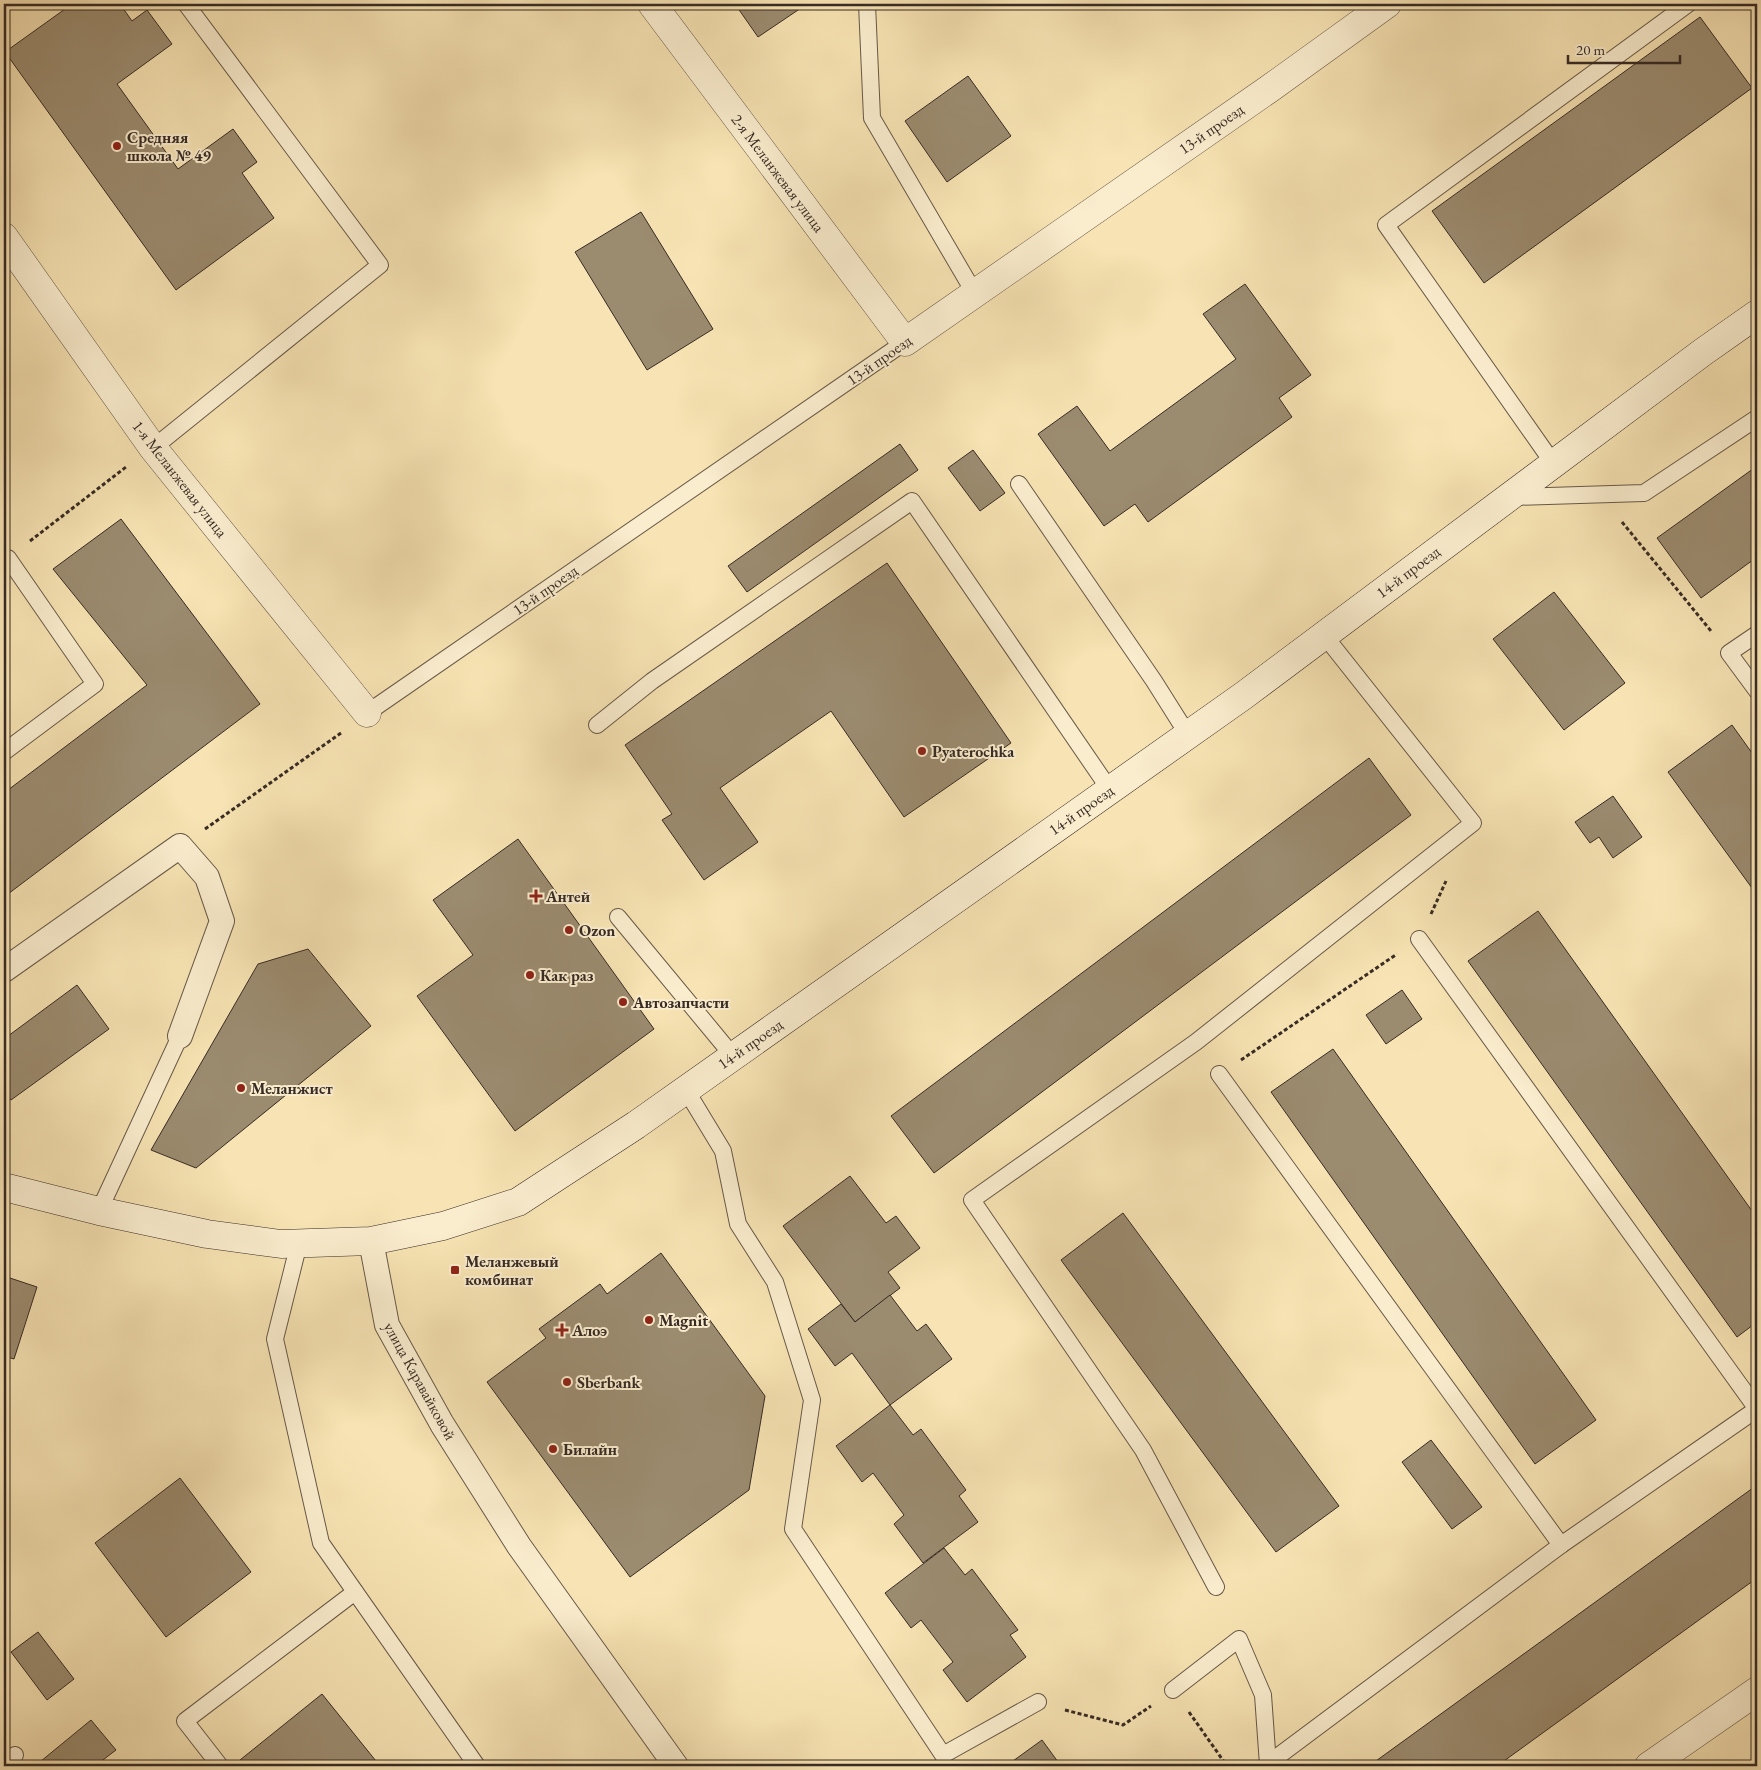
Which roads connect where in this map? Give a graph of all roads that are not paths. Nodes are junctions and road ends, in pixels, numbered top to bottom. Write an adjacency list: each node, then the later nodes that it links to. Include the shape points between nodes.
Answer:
1 (186, 4): 11 (lane, via 380,265)
2 (652, 4): 9 (main road, 2-я Меланжевая улица)
3 (868, 4): 7 (lane, via 872,118)
4 (1387, 4): 7 (main road, 13-й проезд)
5 (1688, 4): 12 (lane, via 1386,225)
6 (4, 237): 11 (main road, 1-я Меланжевая улица)
7 (975, 294): 9 (main road, 13-й проезд)
8 (1757, 314): 12 (main road, 14-й проезд)
9 (905, 342): 19 (lane, 13-й проезд)
10 (1757, 418): 14 (lane, via 1644,493)
11 (153, 448): 19 (main road, 1-я Меланжевая улица)
12 (1553, 463): 14 (main road, 14-й проезд)
13 (1019, 484): 21 (lane)
14 (1507, 497): 17 (main road, 14-й проезд)
15 (8, 558): 22 (lane, via 96,684)
16 (1757, 634): 18 (lane, via 1729,653)
17 (1324, 635): 21 (main road, 14-й проезд); 36 (lane, via 1473,823 1196,1042 972,1200 1143,1450)
18 (1757, 691)
19 (367, 713)
20 (597, 724): 23 (lane, via 652,681 912,501)
21 (1188, 735): 23 (main road, 14-й проезд)
22 (4, 752)
23 (1110, 790): 28 (main road, 14-й проезд)
24 (618, 917): 28 (lane)
25 (1420, 939): 35 (lane, via 1757,1409)
26 (4, 970): 27 (street, via 180,846 207,877 222,920)
27 (180, 1036): 32 (lane)
28 (733, 1056): 30 (main road, 14-й проезд)
29 (1219, 1074): 35 (lane)
30 (686, 1090): 33 (main road, 14-й проезд, via 518,1202 443,1226); 40 (lane, via 723,1151 738,1224 775,1282 812,1400 793,1529 943,1755)
31 (4, 1187): 32 (main road)
32 (100, 1212): 34 (main road, via 207,1234 281,1244)
33 (371, 1241): 34 (main road); 44 (street, улица Каравайковой, via 387,1325 442,1424 519,1546)
34 (299, 1243): 37 (lane, via 275,1339 320,1544)
35 (1561, 1545): 41 (lane)
36 (1216, 1586)
37 (355, 1592): 42 (lane, via 185,1721); 43 (lane)
38 (1173, 1690): 41 (lane, via 1239,1639 1263,1695)
39 (1757, 1691): 45 (main road)
40 (1038, 1702)
41 (1267, 1765)
42 (220, 1766)
43 (477, 1766)
44 (676, 1766)
45 (1649, 1766)

